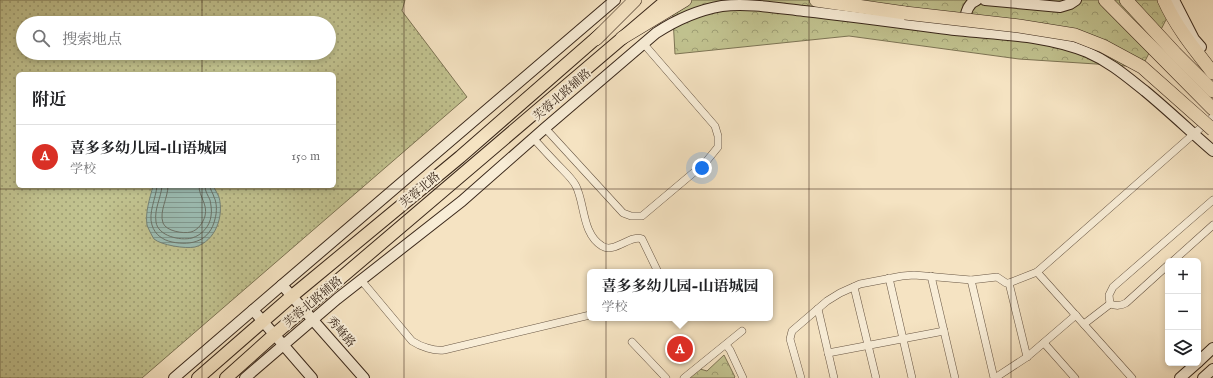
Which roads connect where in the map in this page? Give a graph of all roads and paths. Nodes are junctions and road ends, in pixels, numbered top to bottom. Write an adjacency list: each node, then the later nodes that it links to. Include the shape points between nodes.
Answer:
1 (615, 0): 39 (main road)
2 (635, 0): 16 (highway)
3 (641, 0): 16 (main road, 芙蓉北路)
4 (666, 0): 15 (main road, 芙蓉北路)
5 (685, 0): 15 (highway)
6 (816, 0): 24 (highway, bridge, via 1075,35 1103,46 1142,67)
7 (977, 0): 14 (main road, via 968,6)
8 (985, 0): 9 (main road, via 1060,7)
9 (1076, 0)
10 (1106, 0): 21 (highway)
11 (1126, 0): 20 (highway)
12 (1164, 0): 19 (highway, via 1171,15)
13 (1174, 0): 18 (main road, via 1194,39)
14 (962, 31): 17 (main road, 芙蓉北路辅路, via 744,5 723,6 690,15 670,24); 25 (main road, 芙蓉北路辅路, via 1031,37 1067,45 1088,53 1115,67)
15 (622, 38): 45 (main road, 芙蓉北路)
16 (596, 39): 41 (main road, 芙蓉北路, via 460,157)
17 (643, 43): 23 (main road, 芙蓉北路辅路); 23 (street, via 715,126 718,147 705,163 642,216 631,216 623,213)
18 (1213, 63)
19 (1213, 73)
20 (1213, 92)
21 (1213, 109)
22 (1213, 117): 25 (street)
23 (544, 128): 26 (main road, 芙蓉北路辅路)
24 (1213, 130)
25 (1194, 134): 27 (main road, 芙蓉北路辅路); 33 (street)
26 (533, 138): 32 (street, via 576,185 587,226 598,243 603,247 609,247 636,238 642,239); 36 (main road, 芙蓉北路辅路, via 462,201)
27 (1213, 151)
28 (1213, 200): 42 (street, via 1113,287 1109,295)
29 (1213, 225): 30 (street)
30 (1176, 258)
31 (1165, 268): 42 (street, via 1126,303 1121,306)
32 (657, 269)
33 (1037, 272): 38 (street); 46 (street)
34 (931, 276): 35 (street); 37 (street); 51 (street)
35 (889, 278): 40 (street); 54 (street)
36 (361, 280): 47 (street, via 412,341 438,350); 48 (main road, 芙蓉北路辅路)
37 (971, 280): 38 (street, via 997,277); 80 (street)
38 (1009, 283): 62 (street)
39 (282, 285): 41 (main road, 秀峰路); 44 (main road)
40 (854, 287): 43 (street, via 840,293); 59 (street)
41 (292, 296): 45 (main road, 秀峰路); 49 (main road, 芙蓉北路)
42 (1110, 304): 50 (street)
43 (818, 309): 61 (street); 75 (street, via 794,328 790,335)
44 (253, 310): 49 (main road); 66 (main road)
45 (304, 310): 48 (main road, 秀峰路); 53 (main road, 芙蓉北路)
46 (1076, 315): 50 (street); 56 (street)
47 (587, 316)
48 (313, 319): 57 (main road, 芙蓉北路辅路); 71 (main road, 秀峰路)
49 (263, 321): 53 (main road); 67 (main road, 芙蓉北路)
50 (1084, 324): 82 (street)
51 (944, 331): 54 (street); 79 (street)
52 (742, 332): 58 (street)
53 (275, 334): 57 (main road); 68 (main road, 芙蓉北路)
54 (903, 338): 59 (street); 78 (street)
55 (632, 342): 72 (street)
56 (1044, 343): 62 (street); 81 (street)
57 (284, 345): 69 (main road, 芙蓉北路辅路); 70 (main road)
58 (726, 345): 73 (street); 74 (street)
59 (868, 346): 61 (street); 77 (street)
60 (1213, 348): 63 (main road)
61 (828, 353): 76 (street)
62 (1027, 357): 80 (street)
63 (1201, 358)
64 (1193, 366): 83 (main road)
65 (1213, 369): 84 (main road)
66 (174, 378)
67 (198, 378)
68 (226, 378)
69 (245, 378)
70 (312, 378)
71 (364, 378)
72 (666, 378)
73 (684, 378)
74 (743, 378)
75 (801, 378)
76 (834, 378)
77 (876, 378)
78 (912, 378)
79 (955, 378)
80 (994, 378)
81 (1075, 378)
82 (1131, 378)
83 (1180, 378)
84 (1203, 378)

